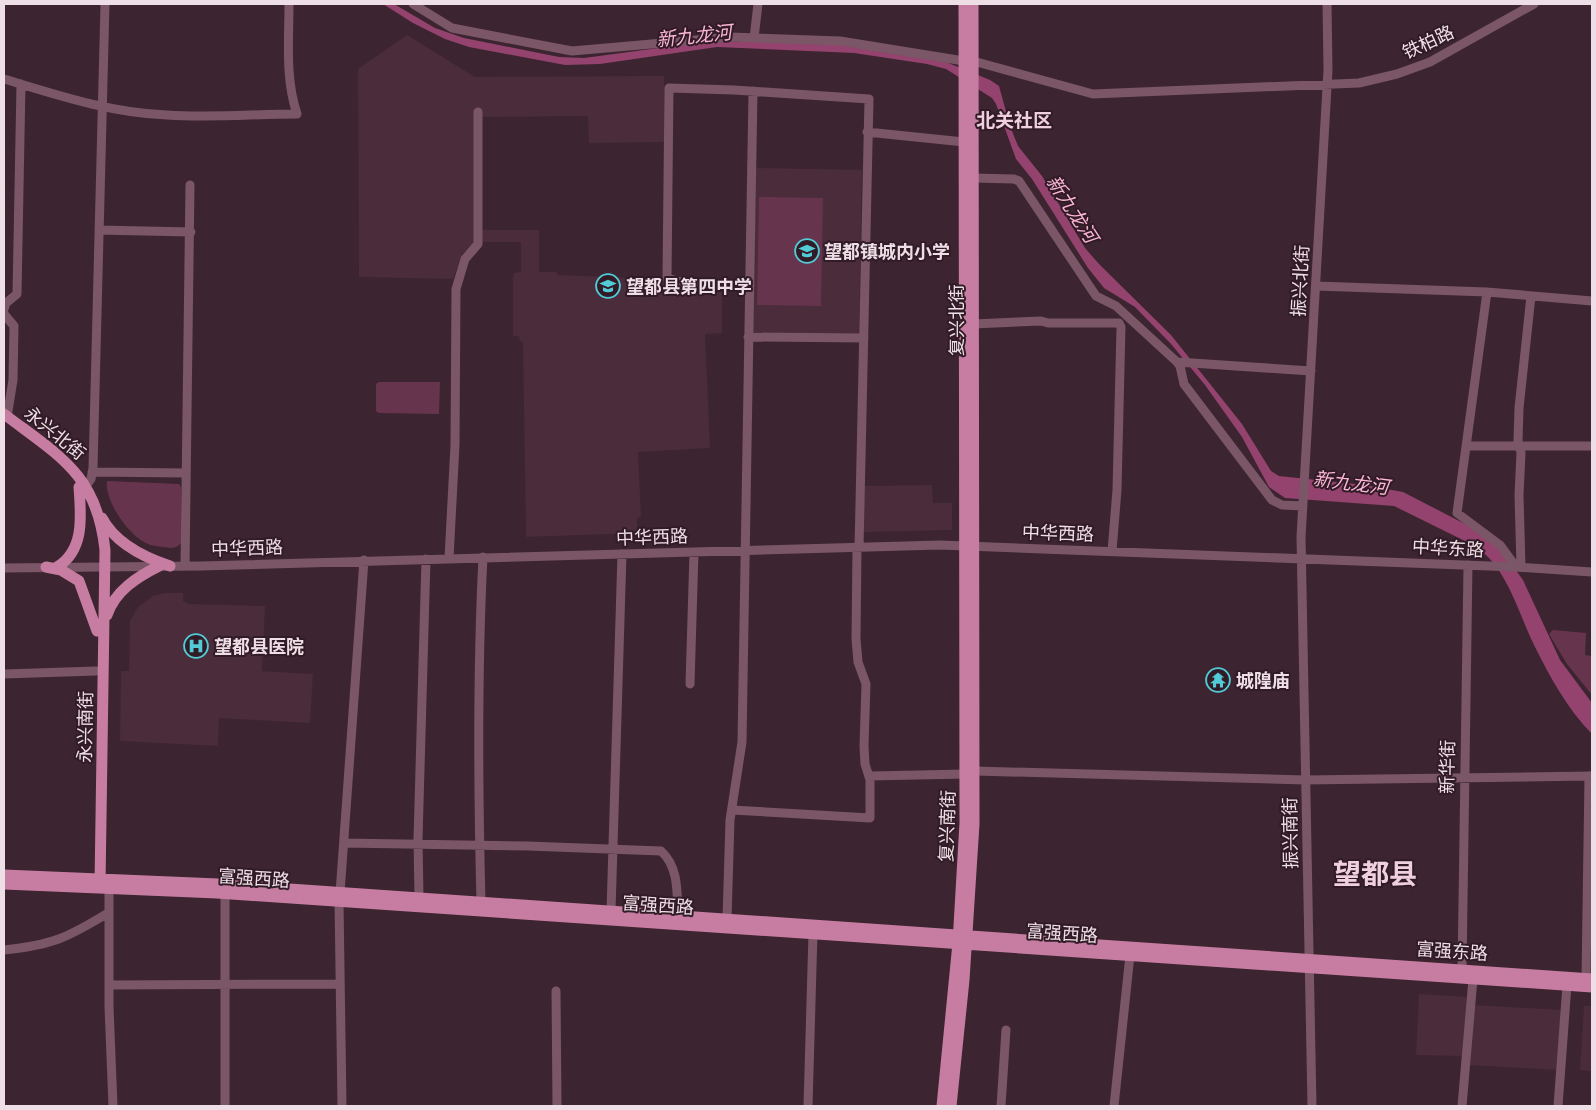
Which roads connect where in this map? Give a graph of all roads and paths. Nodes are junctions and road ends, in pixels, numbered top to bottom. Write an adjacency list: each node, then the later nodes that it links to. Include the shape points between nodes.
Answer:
1 (105, 4): 16 (street)
2 (289, 4): 16 (street, via 290,93 298,114 166,115)
3 (413, 4): 9 (street, 铁柏路, via 452,28 572,51 715,37)
4 (758, 4): 9 (street)
5 (964, 4): 10 (main road, 复兴北街)
6 (973, 4): 10 (main road, 复兴北街)
7 (1327, 4): 13 (street, 振兴北街)
8 (1534, 4): 13 (street, 铁柏路, via 1430,62 1369,81)
9 (754, 38): 10 (street, 铁柏路, via 868,44)
10 (968, 64): 13 (street, 铁柏路, via 1093,94); 14 (main road, 复兴北街)
11 (4, 79): 12 (street)
12 (21, 84): 16 (street); 29 (street, via 16,294)
13 (1327, 85): 25 (street, 振兴北街)
14 (968, 88): 19 (main road, 复兴北街); 20 (main road, 复兴北街)
15 (753, 91): 18 (street, via 869,99); 24 (street); 24 (street, via 669,88 667,278 681,282)
16 (103, 106): 22 (street)
17 (478, 112): 52 (street, via 478,244 465,259 456,288)
18 (868, 132): 19 (street); 33 (street)
19 (964, 142): 45 (main road, 复兴北街)
20 (973, 178): 31 (main road, 复兴北街); 34 (street, via 1019,181 1096,296 1116,306)
21 (190, 185): 23 (street)
22 (99, 230): 23 (street); 40 (street)
23 (191, 232): 41 (street)
24 (750, 285): 32 (street)
25 (1316, 286): 26 (street); 35 (street, 振兴北街)
26 (1487, 292): 27 (street); 37 (street)
27 (1531, 296): 28 (street); 38 (street, via 1519,408)
28 (1592, 300)
29 (4, 309)
30 (4, 314): 36 (street, via 14,326 14,380)
31 (973, 324): 45 (main road, 复兴北街); 48 (street, via 1041,320 1048,323 1118,323 1121,326 1117,490)
32 (748, 337): 33 (street); 47 (street)
33 (864, 338): 46 (street)
34 (1180, 362): 35 (street); 44 (street, via 1184,384 1272,500 1282,505)
35 (1311, 371): 44 (street, 振兴北街)
36 (5, 418): 42 (main road, 永兴北街)
37 (1466, 446): 38 (street); 61 (street, via 1458,515 1500,545)
38 (1520, 446): 39 (street); 61 (street)
39 (1592, 446)
40 (92, 472): 41 (street); 42 (street)
41 (186, 473): 58 (street)
42 (83, 486): 43 (main road, 永兴北街); 59 (main road, via 78,542 68,559); 60 (main road, 永兴北街)
43 (94, 502): 57 (main road, via 113,534); 60 (main road, 永兴北街, via 105,545)
44 (1303, 504): 55 (street, 振兴北街)
45 (970, 546): 46 (street, 中华西路); 48 (street, 中华西路); 69 (main road, 复兴南街)
46 (858, 548): 47 (street, 中华西路); 70 (street, via 856,639 858,662 866,684 864,746)
47 (744, 550): 49 (street, 中华西路); 74 (street, via 742,742)
48 (1112, 551): 55 (street, 中华西路)
49 (694, 552): 50 (street, 中华西路); 68 (street)
50 (622, 554): 51 (street, 中华西路); 78 (street)
51 (483, 557): 52 (street, 中华西路); 77 (street, via 478,647)
52 (450, 558): 53 (street, 中华西路)
53 (426, 559): 54 (street, 中华西路); 76 (street)
54 (364, 560): 58 (street, 中华西路); 75 (street)
55 (1301, 560): 56 (street, 中华东路); 73 (street, 振兴南街)
56 (1468, 565): 61 (street, 中华东路); 72 (street, 新华街)
57 (164, 566): 58 (street, 中华西路); 60 (street, 中华西路); 64 (main road, via 145,573 122,590)
58 (185, 566)
59 (51, 567): 60 (street, 中华西路); 62 (street, 中华西路); 65 (main road, via 80,580)
60 (102, 567): 64 (main road, 永兴南街); 65 (main road, 永兴南街)
61 (1517, 567): 63 (street, 中华东路)
62 (4, 568)
63 (1592, 572)
64 (104, 621): 81 (main road, 永兴南街)
65 (97, 632): 66 (main road, 永兴南街)
66 (96, 671): 67 (street); 81 (main road, 永兴南街)
67 (4, 674)
68 (690, 684)
69 (971, 773): 70 (street); 73 (street); 91 (main road, 复兴南街)
70 (869, 776): 74 (street, via 870,818)
71 (1591, 776): 72 (street); 97 (street)
72 (1463, 777): 73 (street); 95 (street, 新华街)
73 (1305, 780): 94 (street, 振兴南街)
74 (732, 810): 89 (street)
75 (344, 843): 76 (street); 83 (street)
76 (418, 844): 77 (street); 84 (street)
77 (480, 845): 78 (street); 85 (street)
78 (614, 849): 86 (street); 88 (street, via 661,850 669,858 676,884)
79 (4, 875): 81 (main road, 富强西路)
80 (4, 884): 81 (main road, 富强西路)
81 (99, 884): 82 (main road, 富强西路); 83 (main road, 富强西路); 87 (street)
82 (225, 893): 83 (main road, 富强西路); 100 (street)
83 (340, 897): 84 (main road, 富强西路); 90 (main road, 富强西路); 98 (street)
84 (419, 898): 85 (main road, 富强西路)
85 (482, 902): 86 (main road, 富强西路)
86 (610, 911): 88 (main road, 富强西路)
87 (108, 913): 92 (street, via 53,943); 99 (street)
88 (678, 916): 89 (main road, 富强西路)
89 (728, 919): 91 (main road, 富强西路)
90 (813, 933): 91 (main road, 富强西路); 108 (street)
91 (963, 939): 93 (main road, 富强西路); 94 (main road, 富强西路); 109 (main road, 复兴南街); 110 (main road, 复兴南街)
92 (4, 950)
93 (1130, 955): 94 (main road, 富强西路); 112 (street)
94 (1309, 963): 95 (main road, 富强东路); 96 (main road, 富强东路); 113 (street, 振兴南街)
95 (1462, 970): 97 (main road, 富强东路)
96 (1473, 979): 101 (main road, 富强东路); 114 (street)
97 (1590, 981): 101 (main road, 富强东路)
98 (340, 984): 100 (street); 106 (street)
99 (109, 985): 100 (street); 104 (street)
100 (224, 985): 105 (street)
101 (1567, 985): 115 (street)
102 (556, 991): 107 (street)
103 (1006, 1030): 111 (street)
104 (113, 1106)
105 (225, 1106)
106 (342, 1106)
107 (557, 1106)
108 (808, 1106)
109 (942, 1106)
110 (951, 1106)
111 (1001, 1106)
112 (1114, 1106)
113 (1312, 1106)
114 (1462, 1106)
115 (1558, 1106)

